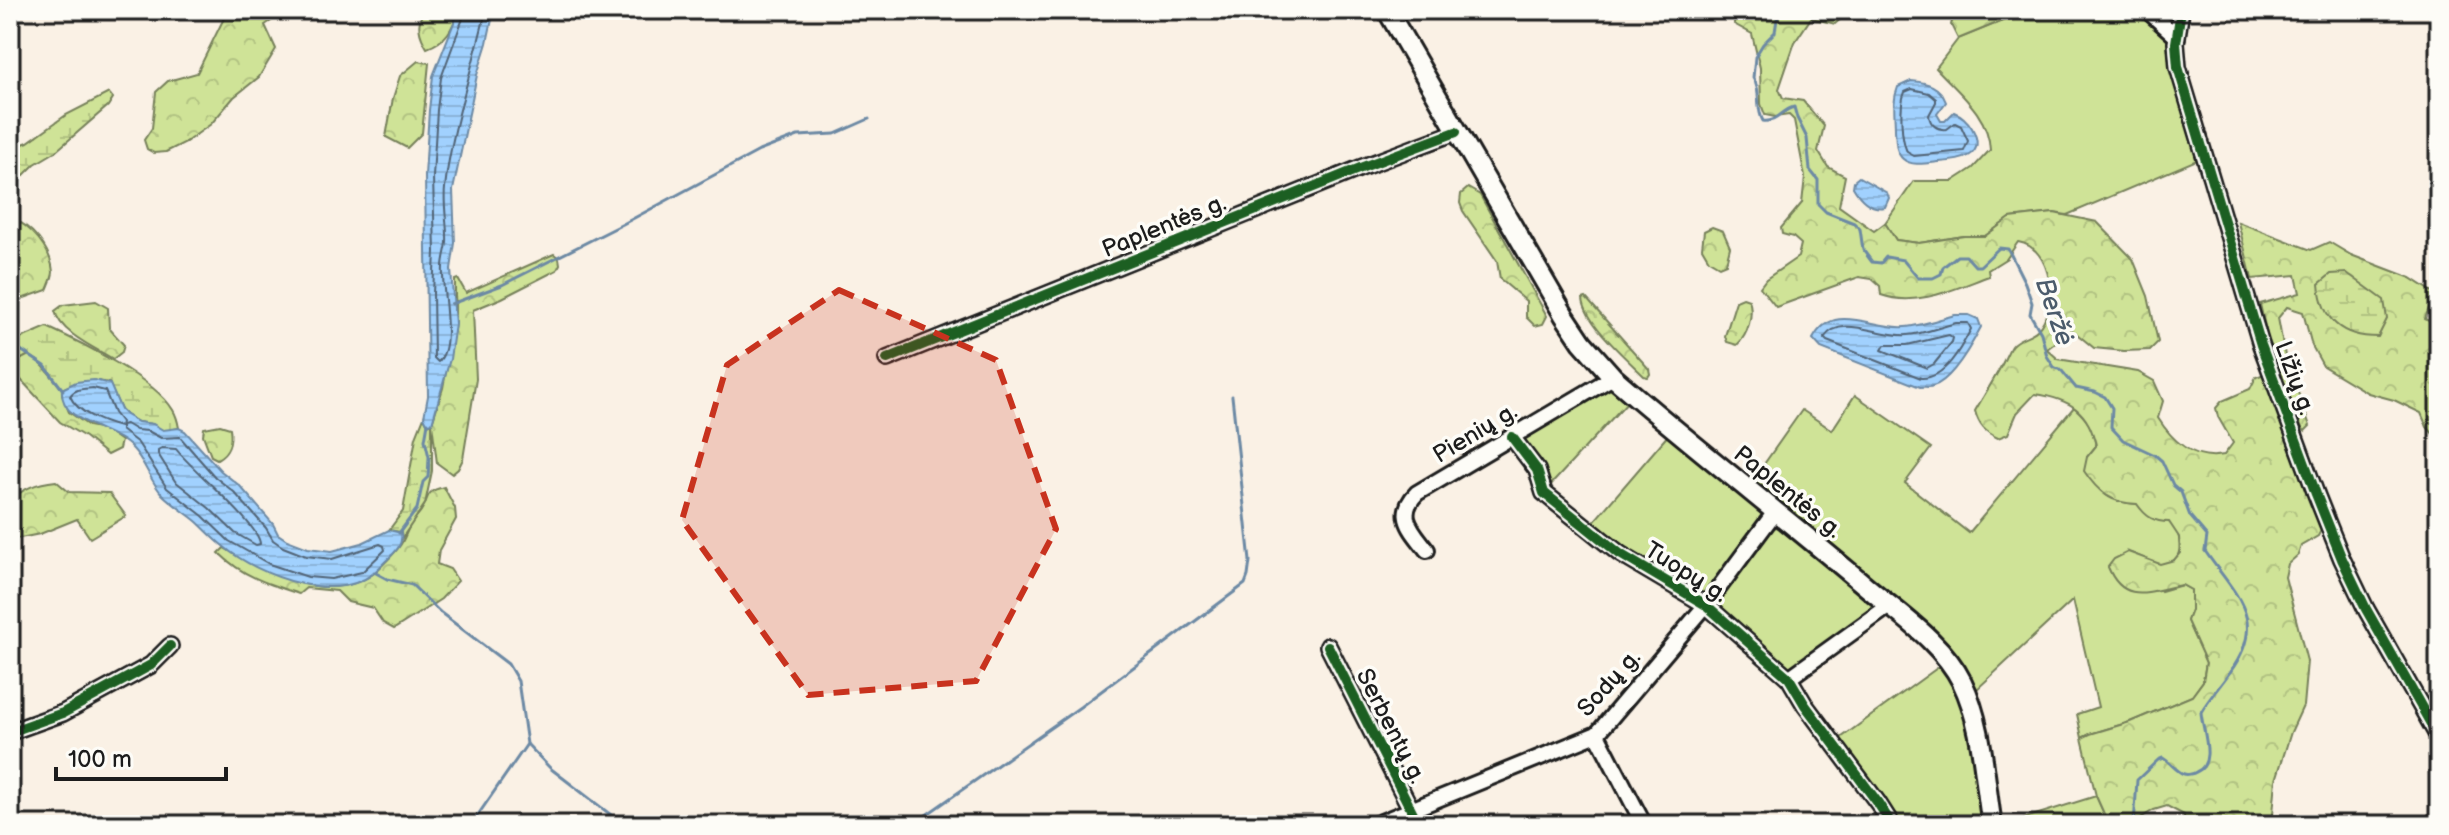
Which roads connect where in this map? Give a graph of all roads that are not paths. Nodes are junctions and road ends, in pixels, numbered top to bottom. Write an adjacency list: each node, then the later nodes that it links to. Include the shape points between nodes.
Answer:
1 (1387, 10): 5 (main road, Paplentės g.)
2 (2147, 10): 4 (street)
3 (2181, 10): 4 (street, Ližių g.)
4 (2177, 37): 18 (street, Ližių g., via 2178,67 2252,316 2311,481 2366,609)
5 (1456, 132): 6 (street, Paplentės g.); 7 (main road, Paplentės g., via 1564,315)
6 (887, 359)
7 (1613, 377): 8 (street, Pienių g.); 9 (main road, Paplentės g.)
8 (1512, 437): 10 (street, Pienių g., via 1409,500 1405,510 1410,528); 11 (street, Tuopų g., via 1537,470 1544,493 1620,554)
9 (1775, 512): 11 (street, Sodų g.); 12 (main road, Paplentės g.)
10 (1427, 550)
11 (1706, 605): 15 (street, Tuopų g.); 17 (street, Sodų g.)
12 (1889, 606): 15 (street); 24 (main road, Paplentės g., via 1935,645 1961,681 1974,718)
13 (170, 646): 16 (street, via 151,665 63,713)
14 (1328, 646): 19 (street, Serbentų g.)
15 (1789, 678): 23 (street, Tuopų g.)
16 (10, 732)
17 (1597, 734): 19 (street, Sodų g.); 22 (street)
18 (2439, 738)
19 (1411, 810): 20 (street, Sodų g.); 21 (street, Serbentų g.)
20 (1374, 825)
21 (1419, 825)
22 (1644, 825)
23 (1892, 825)
24 (1992, 825)

